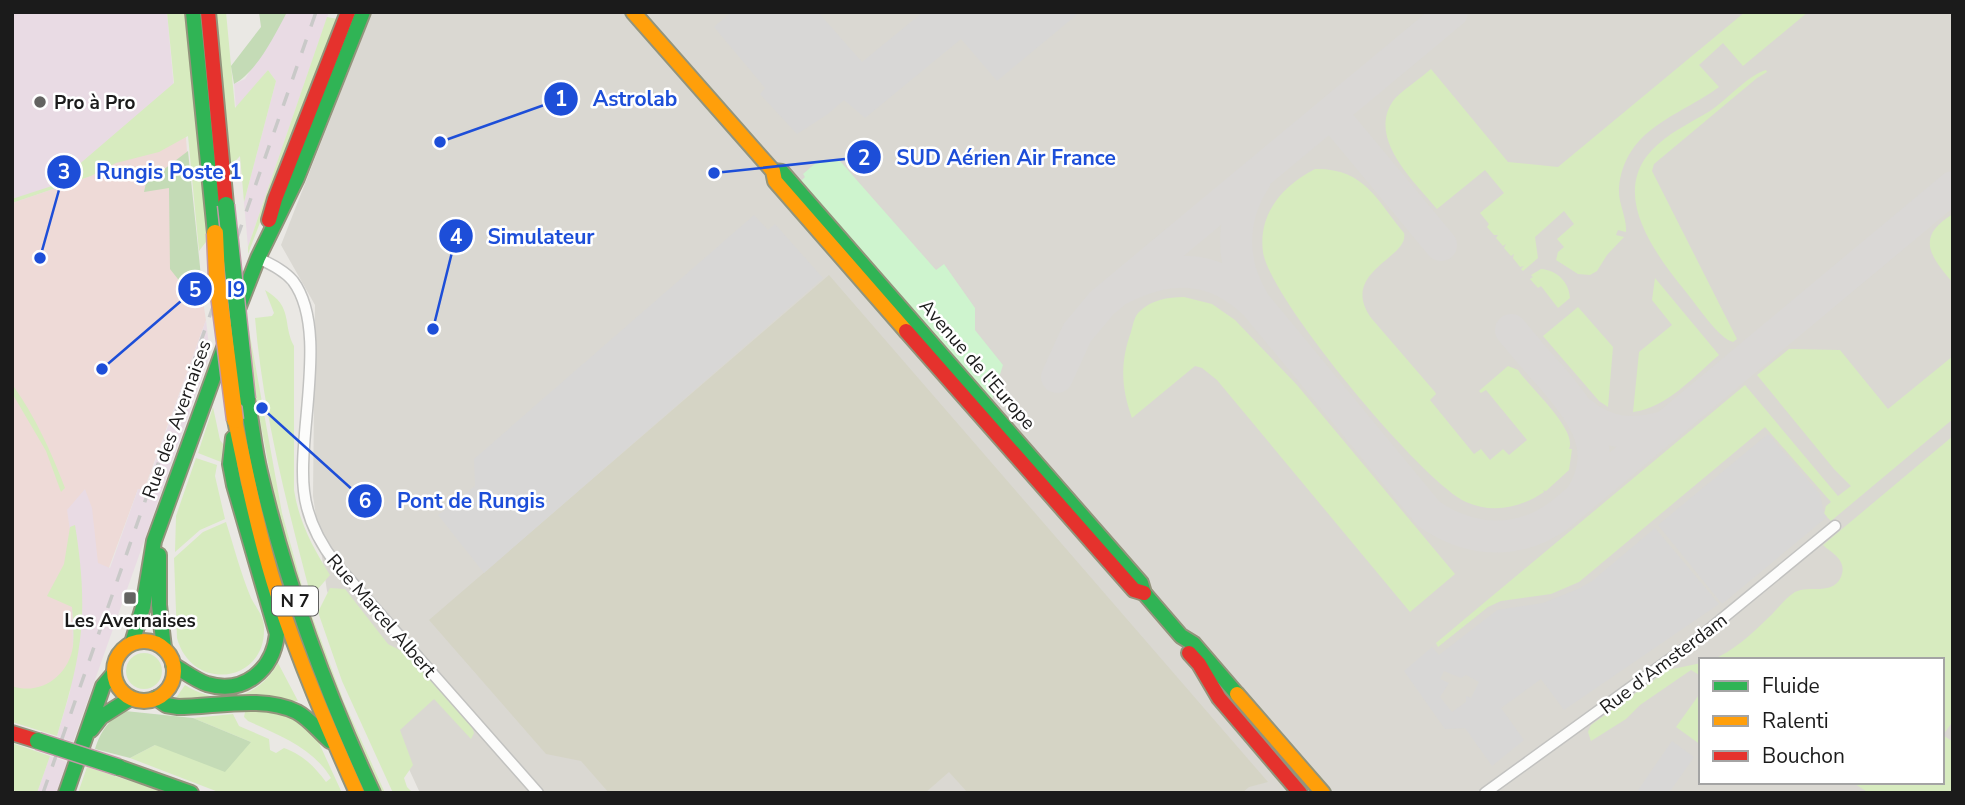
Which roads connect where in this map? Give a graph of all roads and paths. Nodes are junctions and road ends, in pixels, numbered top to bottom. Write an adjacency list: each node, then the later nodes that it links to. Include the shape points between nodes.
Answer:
1 (193, 12): 7 (main road, N 7, bridge, via 218,291)
2 (208, 12): 25 (main road, N 7, bridge, via 247,399 259,470 302,622)
3 (348, 12): 6 (main road, Rue des Avernaises, via 275,199)
4 (363, 12): 6 (main road, Rue des Avernaises, via 297,179)
5 (633, 12): 10 (main road, Avenue de l'Europe, via 1134,590 1144,593)
6 (258, 258): 8 (main road, Rue des Avernaises); 26 (street, Rue Marcel Albert, via 292,281 308,312 303,483 318,538)
7 (235, 420): 13 (main road, via 231,448 234,485 277,645 264,670 245,684 218,687); 19 (main road, N 7, via 276,592)
8 (164, 516): 11 (main road, Rue des Avernaises); 12 (main road, Rue des Avernaises, via 158,561)
9 (1835, 526): 28 (street, Rue d'Amsterdam, via 1665,664)
10 (1181, 636): 20 (main road, Avenue de l'Europe, via 1194,644); 21 (main road, via 1219,698)
11 (131, 643): 12 (main road, via 148,641); 14 (main road, via 118,655)
12 (164, 648): 13 (main road)
13 (173, 665): 16 (main road, via 170,685)
14 (114, 673): 15 (main road, via 122,692); 18 (main road, via 103,686)
15 (131, 698): 16 (main road); 18 (main road, via 101,717)
16 (156, 698): 19 (main road, via 178,707 285,707 306,718)
17 (12, 733): 23 (main road, bridge)
18 (86, 736): 22 (main road)
19 (335, 746): 24 (main road, N 7)
20 (1312, 780): 21 (main road); 27 (main road, Avenue de l'Europe)
21 (1300, 792)
22 (66, 793)
23 (191, 793)
24 (357, 793)
25 (373, 793)
26 (538, 793)
27 (1323, 793)
28 (1485, 793)

